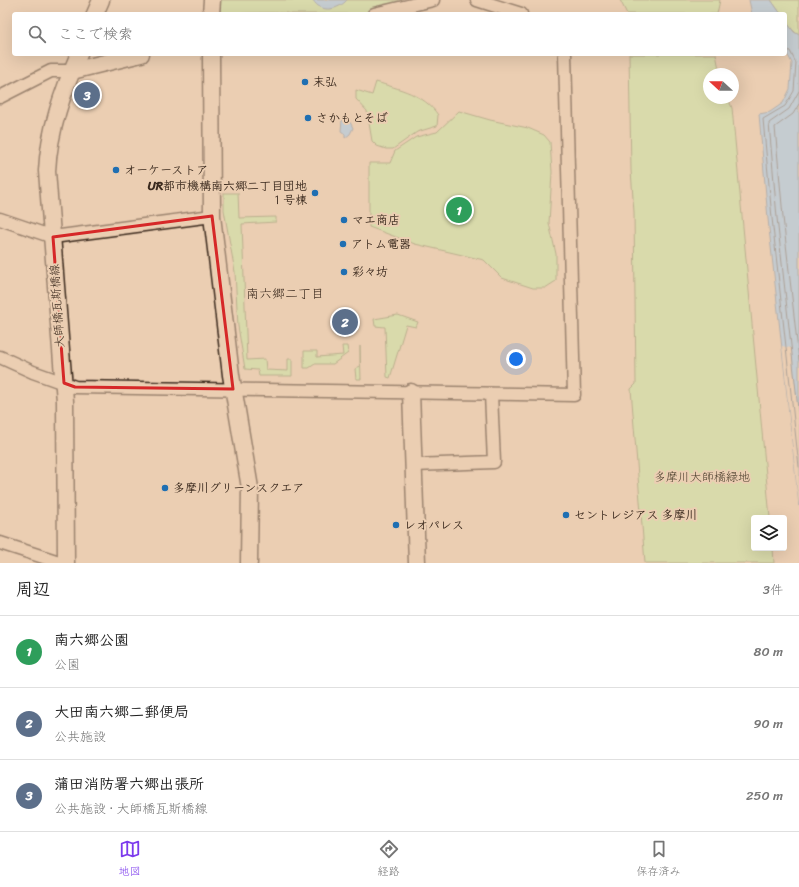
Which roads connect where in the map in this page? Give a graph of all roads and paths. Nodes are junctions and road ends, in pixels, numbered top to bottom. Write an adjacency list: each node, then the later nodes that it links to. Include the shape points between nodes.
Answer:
1 (101, 0): 5 (street)
2 (212, 0): 6 (street)
3 (433, 0): 7 (street)
4 (476, 0): 8 (street)
5 (96, 12)
6 (211, 12)
7 (382, 12)
8 (515, 12)
9 (78, 56): 13 (street, 大師橋瓦斯橋線)
10 (133, 56): 13 (street)
11 (211, 56): 15 (street)
12 (565, 56): 22 (street, via 574,395)
13 (72, 70): 14 (street, via 51,71); 17 (street, 大師橋瓦斯橋線, via 60,104 48,158)
14 (0, 97)
15 (212, 216): 17 (street); 20 (street)
16 (0, 219): 17 (street)
17 (52, 237): 19 (street, 大師橋瓦斯橋線)
18 (0, 357): 19 (street)
19 (64, 383): 20 (street, via 75,387); 26 (street, 大師橋瓦斯橋線)
20 (233, 388): 21 (street); 27 (street, via 250,488)
21 (411, 392): 22 (street); 23 (street)
22 (491, 394): 23 (street, via 494,462)
23 (414, 465): 28 (street)
24 (0, 543): 25 (street)
25 (62, 563)
26 (66, 563)
27 (250, 563)
28 (417, 563)

